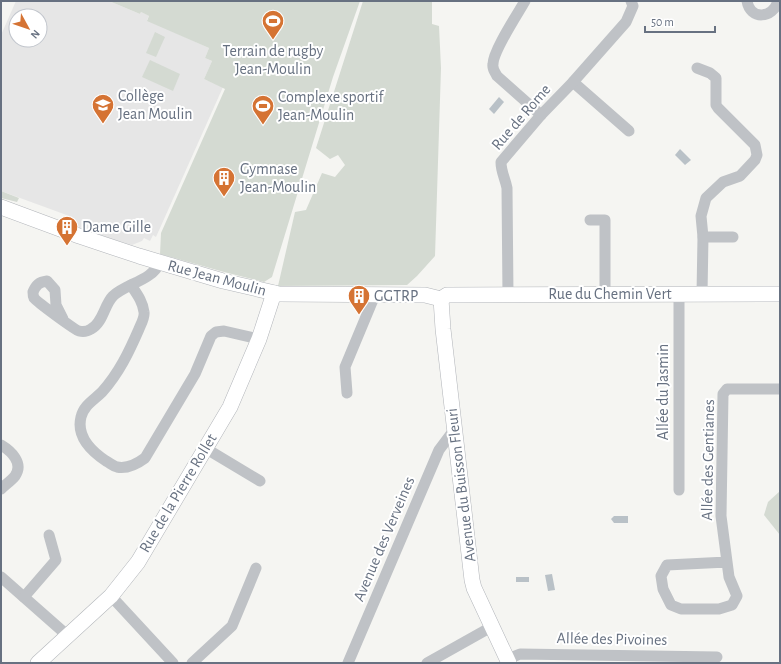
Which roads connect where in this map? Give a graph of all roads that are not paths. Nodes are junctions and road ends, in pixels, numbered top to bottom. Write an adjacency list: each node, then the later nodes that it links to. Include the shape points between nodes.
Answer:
1 (525, 1): 8 (street, via 494,55 492,66 497,76)
2 (631, 1): 7 (street, Rue de Rome, via 633,6 626,22)
3 (747, 1): 5 (street, via 750,9 758,14)
4 (778, 1): 5 (street)
5 (776, 14)
6 (697, 68): 12 (street, via 713,76 717,81 716,105 755,145 757,155 740,176 723,182 706,198 701,216)
7 (574, 82): 8 (street, Rue de Rome); 9 (street, Rue de Rome)
8 (541, 115): 21 (street, Rue de Rome, via 501,162 501,173 508,188)
9 (629, 131)
10 (1, 207): 14 (street, Rue Jean Moulin, via 104,245)
11 (590, 220): 22 (street, via 605,220)
12 (703, 237): 13 (street); 18 (street)
13 (733, 237)
14 (160, 262): 15 (street, via 154,271); 16 (street, Rue Jean Moulin)
15 (131, 285): 24 (street, via 113,296 90,330 78,331); 25 (street, via 143,304 145,314 128,356 113,380 86,406 81,417 80,430 84,441 91,450 115,467 127,467 145,458 195,374 211,336 224,331)
16 (274, 293): 20 (street, Rue Jean Moulin); 25 (street, Rue de la Pierre Rollet)
17 (679, 294): 18 (street, Rue du Chemin Vert); 22 (street, Rue du Chemin Vert); 33 (street, Allée du Jasmin)
18 (702, 294): 19 (street, Rue du Chemin Vert)
19 (780, 294)
20 (375, 295): 23 (street, Rue Jean Moulin, via 425,295); 27 (street, via 345,367)
21 (508, 295): 22 (street, Rue du Chemin Vert); 23 (street, Rue du Chemin Vert, via 447,295)
22 (605, 295)
23 (441, 299): 28 (street, Avenue du Buisson Fleuri)
24 (63, 319)
25 (259, 339): 30 (street, Rue de la Pierre Rollet, via 230,406)
26 (780, 389): 35 (street, Allée des Gentianes, via 727,389 723,394 721,516)
27 (347, 393)
28 (454, 430): 40 (street, Avenue du Buisson Fleuri, via 472,580); 47 (street, Avenue des Verveines, via 439,450)
29 (1, 445): 32 (street, via 14,455 18,466 17,472)
30 (205, 448): 31 (street); 38 (street, Rue de la Pierre Rollet, via 138,562)
31 (260, 481)
32 (1, 490)
33 (679, 490)
34 (49, 535): 39 (street, via 56,560)
35 (727, 562): 35 (street, Allée des Gentianes, via 736,596 732,605 719,609 681,609 672,605 663,589 661,576 666,565)
36 (256, 568): 46 (street, via 232,626)
37 (1, 577): 39 (street)
38 (111, 596): 41 (street, Rue de la Pierre Rollet); 45 (street)
39 (24, 597): 41 (street)
40 (493, 626): 43 (street, Avenue du Buisson Fleuri); 48 (street)
41 (68, 636): 44 (street, Rue de la Pierre Rollet)
42 (717, 657): 43 (street, Allée des Pivoines, via 520,654)
43 (509, 661)
44 (38, 663)
45 (173, 663)
46 (192, 663)
47 (348, 663)
48 (426, 663)

